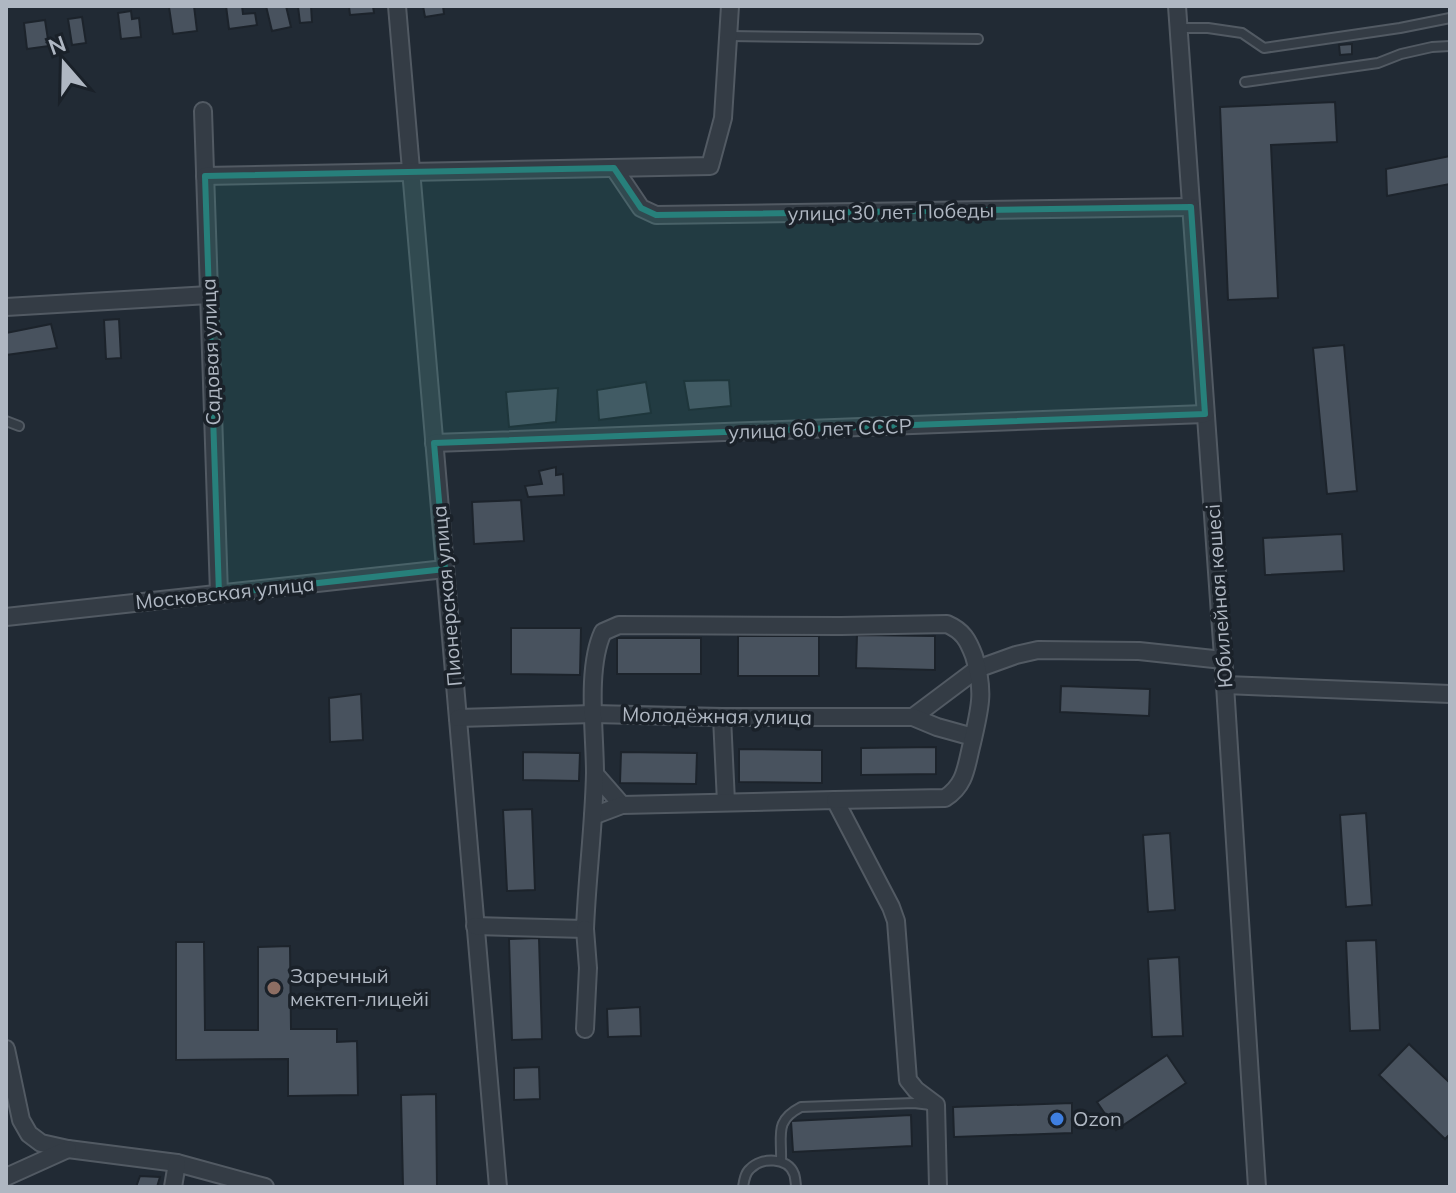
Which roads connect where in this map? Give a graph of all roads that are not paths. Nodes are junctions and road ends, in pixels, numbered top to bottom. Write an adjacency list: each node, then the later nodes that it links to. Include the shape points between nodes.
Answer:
1 (397, 6): 12 (street, Пионерская улица)
2 (730, 6): 6 (street)
3 (1177, 6): 5 (street, Юбилейная көшесі)
4 (1450, 18): 5 (lane, via 1264,48 1242,33)
5 (1178, 28): 14 (street, Юбилейная көшесі)
6 (729, 36): 7 (lane); 11 (street, via 723,118 710,166)
7 (978, 39)
8 (1450, 46): 9 (lane, via 1378,63)
9 (1245, 82)
10 (203, 111): 13 (street, Садовая улица)
11 (614, 168): 12 (street); 14 (street, улица 30 лет Победы, via 641,208 656,215)
12 (411, 172): 13 (street); 20 (street, Пионерская улица)
13 (205, 176): 15 (street, Садовая улица)
14 (1191, 207): 17 (street, Юбилейная көшесі)
15 (209, 295): 16 (street); 22 (street, Садовая улица)
16 (6, 307)
17 (1205, 414): 20 (street, улица 60 лет СССР); 24 (street, Юбилейная көшесі)
18 (6, 421): 19 (lane)
19 (19, 426)
20 (434, 443): 21 (street, Пионерская улица)
21 (445, 569): 22 (street, Московская улица); 31 (street, Пионерская улица)
22 (219, 594): 23 (street, Московская улица)
23 (6, 617)
24 (1223, 660): 25 (street, via 1139,651 1038,650); 26 (street, Юбилейная көшесі)
25 (977, 669): 28 (street, via 969,642 947,624 619,625 603,632 596,646); 30 (street); 32 (street, via 980,707)
26 (1225, 685): 27 (street); 53 (street, Юбилейная көшесі)
27 (1450, 694)
28 (593, 714): 29 (street, Молодёжная улица); 31 (street, Молодёжная улица); 33 (street)
29 (722, 717): 30 (street, Молодёжная улица); 35 (street)
30 (913, 717): 32 (street, Молодёжная улица)
31 (458, 718): 38 (street, Пионерская улица)
32 (973, 737): 34 (street, via 963,778 945,798)
33 (595, 774): 36 (street); 37 (street)
34 (835, 800): 35 (street); 42 (street, via 896,921 908,1080)
35 (726, 802): 36 (street)
36 (622, 805): 37 (street)
37 (593, 816): 39 (street)
38 (475, 926): 39 (street); 49 (street, Пионерская улица)
39 (585, 929): 40 (street)
40 (585, 1029)
41 (6, 1049): 43 (street, via 21,1120 29,1134 41,1143)
42 (936, 1105): 44 (lane, via 801,1107 782,1122); 52 (street)
43 (68, 1149): 45 (street); 46 (street)
44 (781, 1161): 50 (lane, via 749,1169); 51 (lane, via 795,1175)
45 (177, 1163): 47 (street); 48 (street)
46 (6, 1177)
47 (173, 1187)
48 (265, 1187)
49 (498, 1187)
50 (743, 1187)
51 (796, 1187)
52 (938, 1187)
53 (1257, 1187)

